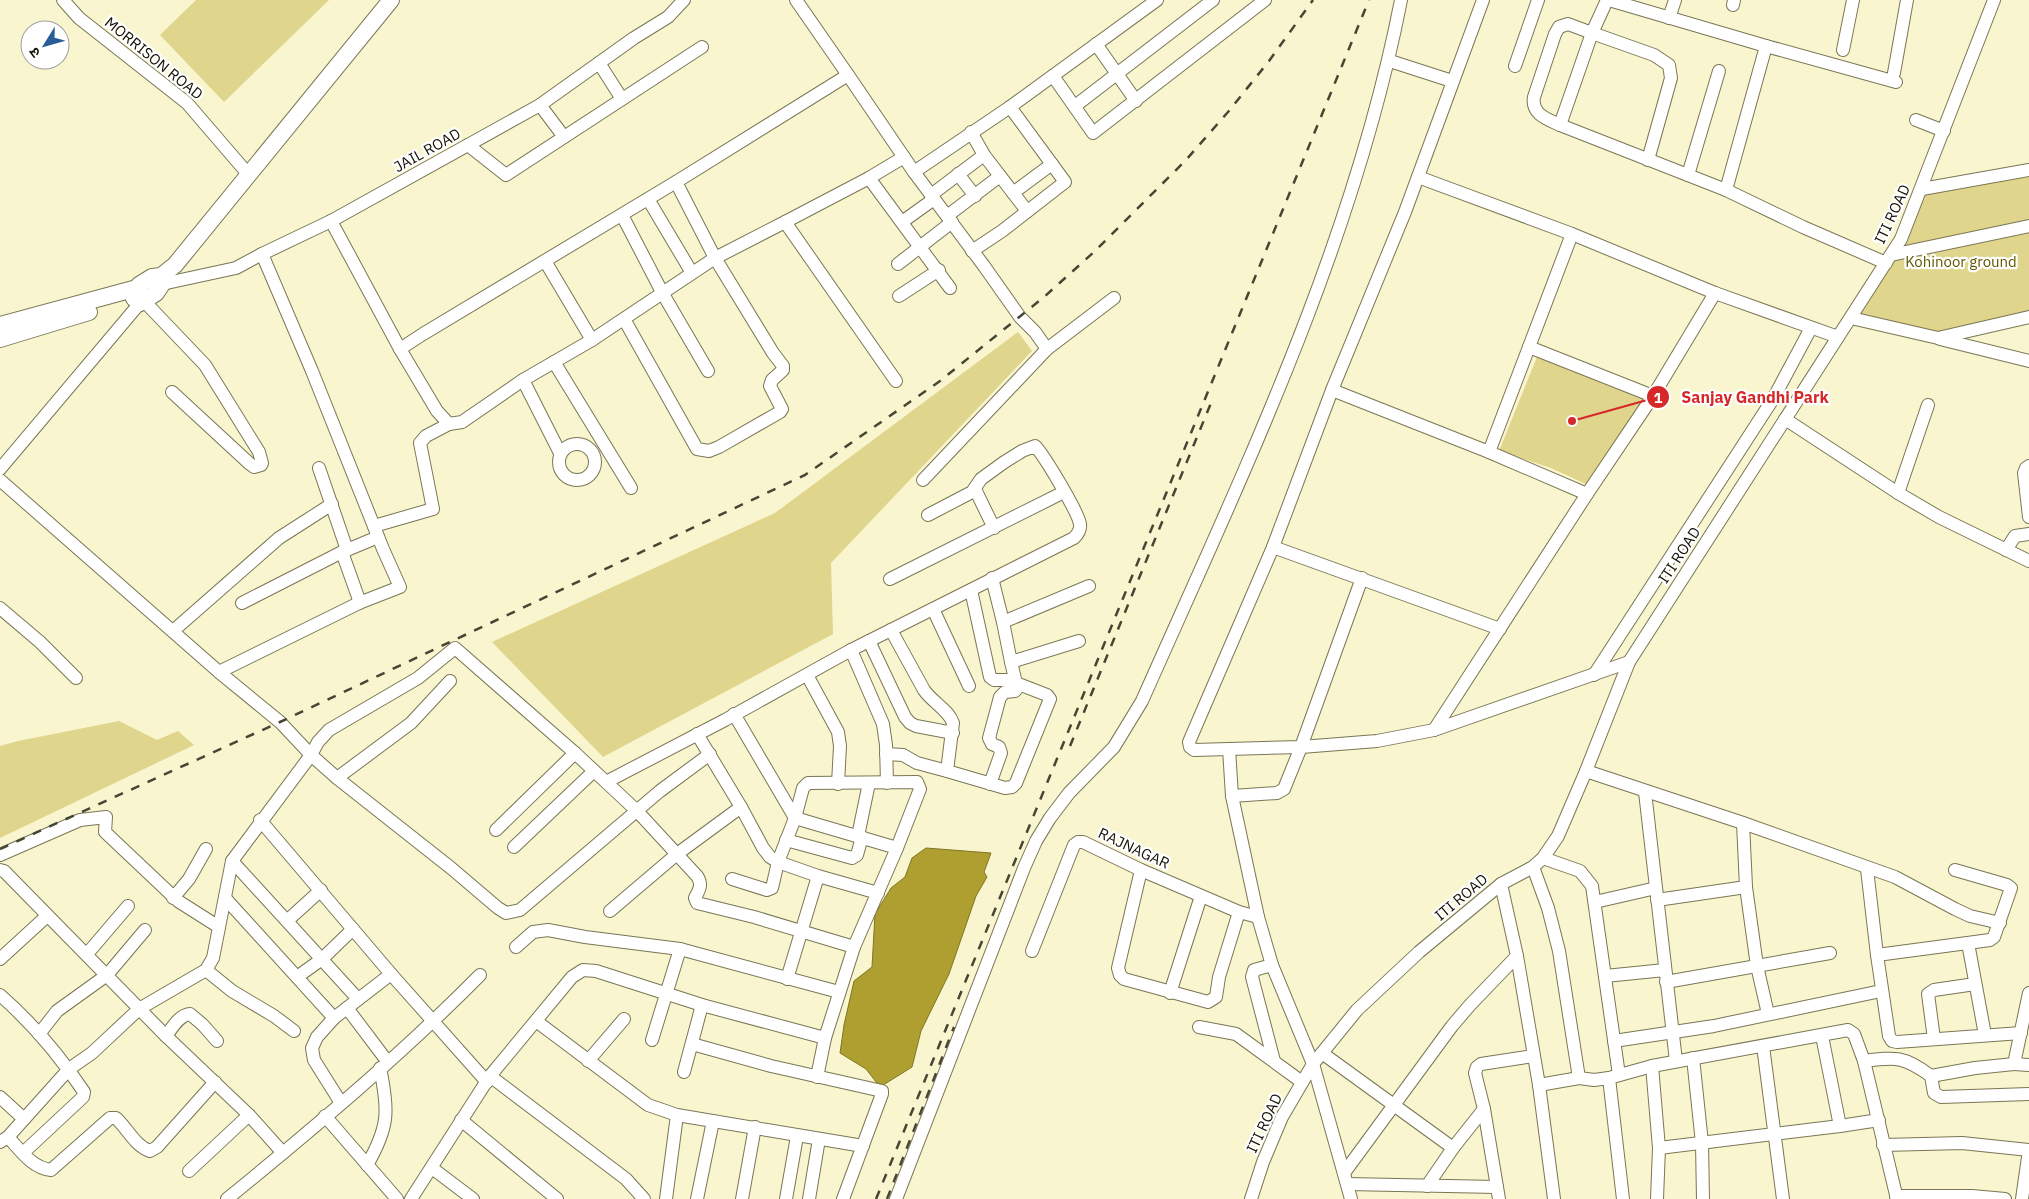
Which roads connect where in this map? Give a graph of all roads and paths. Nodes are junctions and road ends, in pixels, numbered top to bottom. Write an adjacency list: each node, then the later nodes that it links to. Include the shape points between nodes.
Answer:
1 (378, 0): 47 (main road)
2 (391, 0): 47 (main road)
3 (684, 0): 25 (street, JAIL ROAD, via 668,17)
4 (796, 0): 28 (street)
5 (1157, 0): 20 (street)
6 (1213, 0): 29 (street)
7 (1265, 0): 33 (street)
8 (1402, 0): 24 (street)
9 (1483, 0): 31 (street)
10 (1538, 0): 26 (street)
11 (1608, 0): 17 (street); 19 (street)
12 (1675, 0): 18 (street)
13 (1853, 0): 23 (street)
14 (1907, 0): 21 (street, via 1895,77)
15 (1994, 0): 39 (street, ITI ROAD)
16 (69, 2): 47 (street, MORRISON ROAD, via 79,18 187,103)
17 (1640, 4): 18 (street)
18 (1669, 18): 21 (street)
19 (1592, 33): 38 (street); 38 (street, via 1568,24 1555,34 1533,105 1535,111); 45 (street, via 1654,55 1669,65 1671,78)
20 (1096, 44): 29 (street); 30 (street)
21 (1766, 46): 57 (street)
22 (702, 47): 32 (street)
23 (1843, 50)
24 (1390, 61): 31 (street); 339 (street, via 1338,235 1292,357 1142,701 1114,747 1069,793 1036,841)
25 (599, 63): 32 (street); 34 (street, JAIL ROAD)
26 (1515, 66)
27 (1718, 71): 51 (street)
28 (848, 75): 44 (street); 55 (street)
29 (1118, 75): 33 (street); 35 (street)
30 (1053, 76): 35 (street); 36 (street)
31 (1452, 81): 53 (street)
32 (622, 99): 41 (street)
33 (1136, 101): 35 (street, via 1093,132)
34 (540, 105): 41 (street); 42 (street, JAIL ROAD)
35 (1075, 106)
36 (1010, 107): 40 (street); 46 (street)
37 (1916, 120): 39 (street)
38 (1560, 125): 45 (street)
39 (1944, 131): 56 (street, ITI ROAD)
40 (971, 132): 43 (street); 49 (street)
41 (564, 137): 42 (street, via 506,175)
42 (468, 146): 65 (street, JAIL ROAD)
43 (984, 155): 50 (street); 52 (street)
44 (904, 157): 49 (street); 54 (street)
45 (1648, 160): 51 (street)
46 (1052, 164): 58 (street); 62 (street, via 1065,182)
47 (245, 170): 79 (main road, via 175,265)
48 (2029, 170): 56 (street)
49 (914, 172): 60 (street)
50 (958, 174): 59 (street); 60 (street)
51 (1688, 175): 57 (street)
52 (1000, 176): 58 (street); 59 (street)
53 (1418, 177): 69 (street); 103 (street)
54 (870, 178): 66 (street); 67 (street)
55 (676, 182): 61 (street); 73 (street)
56 (1922, 189): 74 (street, ITI ROAD, via 1901,239)
57 (1726, 190): 74 (street, via 1803,227)
58 (1013, 193): 62 (street)
59 (974, 196): 64 (street)
60 (932, 197): 64 (street); 67 (street)
61 (648, 199): 63 (street); 78 (street)
62 (1027, 212): 71 (street)
63 (622, 215): 75 (street); 82 (street)
64 (950, 219): 70 (street); 71 (street)
65 (331, 221): 72 (street, JAIL ROAD); 96 (street)
66 (785, 222): 73 (street); 102 (street)
67 (902, 222): 70 (street)
68 (2029, 226): 74 (street)
69 (1572, 234): 81 (street); 95 (street)
70 (921, 246): 76 (street); 77 (street)
71 (972, 251): 97 (street)
72 (262, 254): 79 (street, JAIL ROAD, via 236,268); 125 (street)
73 (716, 258): 78 (street); 88 (street, via 783,366 770,386 782,409 780,412 719,447 709,451 697,449)
74 (1888, 259): 87 (street, ITI ROAD)
75 (545, 261): 94 (street); 96 (street)
76 (898, 264)
77 (939, 270): 80 (street); 83 (street)
78 (692, 273): 82 (street)
79 (158, 279): 84 (main road, via 156,293)
80 (950, 288)
81 (1715, 293): 90 (street); 105 (street)
82 (662, 294): 88 (street); 100 (street)
83 (899, 296)
84 (139, 297): 89 (main road); 93 (main road); 104 (street, via 205,365 259,452 261,465 254,467); 111 (street)
85 (1114, 298): 97 (street)
86 (2029, 317): 92 (street)
87 (1851, 318): 91 (street, ITI ROAD); 92 (street)
88 (624, 319): 94 (street)
89 (0, 325)
90 (1811, 328): 91 (street); 151 (street, via 1758,424)
91 (1838, 337): 107 (street, ITI ROAD)
92 (1938, 338): 98 (street)
93 (0, 339)
94 (592, 340): 99 (street)
95 (1529, 347): 105 (street); 109 (street)
96 (400, 349): 108 (street, via 437,411)
97 (1047, 349): 115 (street)
98 (2029, 361)
99 (554, 362): 101 (street); 116 (street)
100 (708, 371)
101 (523, 380): 108 (street, via 462,422); 110 (street)
102 (896, 381)
103 (1332, 390): 109 (street); 127 (street)
104 (172, 392)
105 (1653, 396): 120 (street)
106 (1928, 405): 119 (street)
107 (1785, 419): 119 (street); 148 (street, ITI ROAD)
108 (449, 424): 125 (street, via 426,436 420,443 433,509)
109 (1489, 452): 120 (street)
110 (560, 453)
111 (2, 460)
112 (2029, 466): 123 (street, via 2024,473)
113 (319, 468): 121 (street)
114 (0, 480): 143 (street)
115 (923, 480)
116 (631, 488)
117 (975, 489): 118 (street, via 981,479 1003,463 1035,446); 122 (street); 124 (street)
118 (1064, 492): 124 (street); 131 (street, via 1078,518 1079,534)
119 (1898, 493): 128 (street)
120 (1587, 494): 141 (street)
121 (332, 504): 129 (street); 143 (street, via 279,538)
122 (928, 516)
123 (2029, 517)
124 (994, 528): 133 (street)
125 (376, 532): 129 (street); 137 (street, via 400,587)
126 (2029, 534): 128 (street, via 2015,536)
127 (1273, 547): 132 (street); 161 (street, via 1189,742 1194,750)
128 (2006, 550): 130 (street)
129 (345, 551): 136 (street); 137 (street)
130 (2029, 561)
131 (992, 578): 135 (street); 140 (street)
132 (1362, 578): 141 (street); 160 (street)
133 (890, 579)
134 (1089, 586): 140 (street)
135 (971, 590): 139 (street); 154 (street, via 990,676 994,680)
136 (242, 603)
137 (359, 603): 149 (street)
138 (0, 608): 152 (street)
139 (933, 609): 142 (street); 155 (street)
140 (1004, 622): 147 (street)
141 (1500, 629): 157 (street)
142 (891, 630): 144 (street); 158 (street, via 930,699 952,718)
143 (172, 631): 149 (street)
144 (869, 641): 146 (street); 158 (street, via 910,723)
145 (1079, 641): 147 (street)
146 (851, 650): 150 (street); 164 (street, via 883,724)
147 (1011, 662): 154 (street)
148 (1629, 662): 151 (street); 168 (street, ITI ROAD)
149 (219, 672): 165 (street, via 280,722)
150 (807, 675): 156 (street); 173 (street, via 838,732)
151 (1594, 675): 157 (street)
152 (76, 678)
153 (450, 681): 169 (street, via 410,723)
154 (1016, 683): 174 (street, via 1015,691 1005,692 1000,697 989,738 1001,753); 174 (street, via 1050,699 1016,783 1005,788)
155 (969, 686)
156 (734, 714): 159 (street); 179 (street)
157 (1434, 730): 160 (street, via 1377,741)
158 (952, 733): 167 (street)
159 (697, 734): 163 (street); 170 (street)
160 (1301, 747): 161 (street); 176 (street, via 1281,792)
161 (1229, 748): 176 (street)
162 (575, 753): 165 (street, via 455,648 410,684 329,730); 166 (street); 182 (street)
163 (710, 754): 177 (street); 178 (street)
164 (886, 754): 167 (street, via 903,755 916,764); 172 (street)
165 (311, 755): 169 (street); 180 (street)
166 (594, 771): 170 (street); 185 (street)
167 (947, 771): 174 (street)
168 (1586, 771): 175 (street); 190 (street, ITI ROAD, via 1558,836)
169 (337, 778): 178 (street, via 506,913 520,910)
170 (606, 782): 178 (street)
171 (868, 783): 172 (street); 173 (street); 183 (street)
172 (887, 783): 186 (street, via 917,782 920,785)
173 (838, 784): 179 (street, via 808,783 803,788)
174 (990, 784)
175 (1645, 792): 181 (street); 204 (street)
176 (1232, 796): 213 (street)
177 (741, 807): 188 (street); 192 (street, via 763,848)
178 (637, 811): 188 (street)
179 (795, 818): 183 (street); 184 (street)
180 (260, 820): 191 (street); 202 (street)
181 (1743, 824): 194 (street); 201 (street)
182 (496, 830)
183 (860, 837): 184 (street, via 856,855 852,858); 186 (street)
184 (786, 840): 192 (street)
185 (514, 847)
186 (897, 848): 203 (street)
187 (206, 849): 206 (street, via 189,879)
188 (677, 854): 210 (street); 219 (street, via 701,881 695,898 697,902)
189 (0, 855): 206 (street, via 80,820 106,816 106,832)
190 (1543, 858): 193 (street, ITI ROAD); 208 (street, via 1580,871 1592,886)
191 (232, 861): 207 (street); 214 (street)
192 (778, 862): 198 (street); 199 (street, via 770,890)
193 (1533, 868): 200 (street, ITI ROAD); 289 (street, via 1559,951)
194 (1867, 868): 215 (street, via 1895,877 1970,916); 227 (street)
195 (0, 870): 212 (street)
196 (1141, 870): 205 (street, RAJNAGAR); 224 (street, RAJNAGAR, via 1078,842 1074,845); 245 (street, via 1118,968 1124,979)
197 (1954, 870): 215 (street, via 2010,886 2012,891)
198 (818, 876): 203 (street); 219 (street)
199 (732, 879)
200 (1501, 884): 228 (street); 272 (street, ITI ROAD, via 1382,986 1357,1010)
201 (1746, 887): 204 (street); 232 (street)
202 (321, 890): 214 (street); 217 (street)
203 (878, 893): 221 (street)
204 (1657, 894): 208 (street); 238 (street)
205 (1201, 896): 211 (street, RAJNAGAR); 245 (street)
206 (173, 898): 216 (street)
207 (225, 898): 216 (street); 239 (street)
208 (1595, 902): 237 (street)
209 (128, 906): 226 (street)
210 (610, 911)
211 (1238, 912): 213 (street, RAJNAGAR); 245 (street, via 1216,997 1208,1002)
212 (47, 916): 226 (street); 229 (street)
213 (1258, 917): 231 (street)
214 (288, 920): 230 (street)
215 (2000, 923): 220 (street, via 1990,940)
216 (219, 927): 233 (street, via 213,958)
217 (353, 929): 230 (street); 234 (street)
218 (145, 930): 235 (street)
219 (802, 932): 221 (street); 240 (street)
220 (1968, 943): 227 (street); 241 (street)
221 (854, 946): 243 (street)
222 (516, 947): 223 (street, via 534,932 548,930)
223 (680, 949): 240 (street); 244 (street)
224 (1032, 951)
225 (1830, 953): 232 (street)
226 (87, 954): 235 (street)
227 (1877, 955): 242 (street)
228 (1517, 956): 273 (street); 297 (street, via 1464,1012)
229 (0, 959)
230 (322, 959): 239 (street); 247 (street)
231 (1272, 965): 276 (street, via 1254,970 1252,977); 279 (street)
232 (1757, 966): 238 (street); 252 (street)
233 (206, 970): 251 (street); 258 (street)
234 (390, 974): 247 (street); 255 (street)
235 (107, 975): 251 (street); 261 (street, via 57,1011)
236 (480, 975): 255 (street)
237 (1606, 976): 238 (street); 269 (street)
238 (1666, 976): 259 (street)
239 (297, 978): 253 (street)
240 (787, 979): 243 (street)
241 (1976, 984): 262 (street); 266 (street, via 1934,990 1928,994)
242 (1881, 991): 252 (street); 266 (street, via 1892,1040)
243 (839, 992): 265 (street)
244 (666, 993): 249 (street); 256 (street, via 584,970 572,977); 267 (street)
245 (1170, 993)
246 (2029, 993): 260 (street)
247 (358, 999): 250 (street)
248 (2, 1000): 261 (street, via 22,1014)
249 (702, 1005): 265 (street); 270 (street)
250 (347, 1008): 253 (street); 281 (street)
251 (140, 1009): 263 (street); 284 (street, via 92,1053)
252 (1768, 1014): 259 (street)
253 (334, 1018): 296 (street, via 312,1048 314,1060)
254 (624, 1019): 275 (street)
255 (434, 1021): 281 (street); 290 (street)
256 (536, 1021): 275 (street); 290 (street)
257 (1199, 1027): 276 (street, via 1236,1034)
258 (294, 1031)
259 (1672, 1032): 269 (street); 277 (street)
260 (2021, 1033): 262 (street); 280 (street)
261 (39, 1034): 284 (street)
262 (1985, 1035): 266 (street)
263 (166, 1036): 268 (street, via 180,1019 190,1014); 291 (street)
264 (1822, 1036): 271 (street); 278 (street, via 1848,1030 1854,1034); 306 (street)
265 (825, 1038): 288 (street)
266 (1934, 1039)
267 (652, 1040)
268 (217, 1041)
269 (1614, 1042): 286 (street)
270 (692, 1044): 285 (street); 288 (street)
271 (1763, 1046): 274 (street); 308 (street)
272 (1322, 1053): 279 (street, ITI ROAD); 297 (street)
273 (1533, 1056): 293 (street); 298 (street, via 1477,1067 1475,1073)
274 (1693, 1058): 277 (street); 312 (street)
275 (588, 1061): 300 (street, via 648,1105)
276 (1274, 1061): 292 (street)
277 (1676, 1061): 282 (street)
278 (1864, 1061): 287 (street, via 1904,1060); 304 (street)
279 (1313, 1064): 292 (street, ITI ROAD); 322 (street)
280 (2014, 1064): 283 (street); 287 (street)
281 (384, 1065): 296 (street); 319 (street, via 385,1129)
282 (1652, 1066): 286 (street); 316 (street)
283 (2029, 1066)
284 (69, 1069): 302 (street); 317 (street, via 84,1092 83,1097)
285 (684, 1072)
286 (1614, 1076): 289 (street, via 1594,1080); 343 (street)
287 (1931, 1076): 294 (street, via 1934,1093 1941,1097)
288 (817, 1077): 314 (street, via 882,1091)
289 (1579, 1078): 293 (street)
290 (488, 1079): 303 (street); 332 (street, via 626,1179)
291 (215, 1082): 299 (street); 317 (street, via 157,1148 150,1151 133,1138 124,1124 110,1118 51,1170 35,1165)
292 (1302, 1082): 340 (street, ITI ROAD, via 1282,1117)
293 (1539, 1085): 342 (street)
294 (2029, 1094)
295 (0, 1096): 302 (street)
296 (341, 1103): 301 (street)
297 (1394, 1105): 315 (street); 322 (street)
298 (1484, 1109): 315 (street); 324 (street)
299 (250, 1115): 318 (street); 321 (street)
300 (677, 1115): 305 (street); 333 (street)
301 (325, 1116): 318 (street); 319 (street)
302 (24, 1119): 311 (street)
303 (461, 1120): 320 (street); 331 (street)
304 (1879, 1120): 306 (street); 313 (street)
305 (713, 1121): 307 (street); 334 (street)
306 (1840, 1126): 308 (street)
307 (755, 1127): 309 (street); 335 (street)
308 (1773, 1134): 312 (street); 346 (street)
309 (797, 1136): 310 (street); 336 (street)
310 (819, 1139): 314 (street); 337 (street)
311 (4, 1140): 317 (street)
312 (1702, 1143): 316 (street); 345 (street)
313 (1884, 1145): 326 (street); 348 (street, via 1962,1143 2029,1150)
314 (863, 1146): 338 (street)
315 (1453, 1148): 323 (street)
316 (1659, 1148): 344 (street)
317 (23, 1153)
318 (283, 1153): 327 (street)
319 (367, 1165): 328 (street)
320 (432, 1168): 329 (street); 330 (street)
321 (189, 1171)
322 (1345, 1179): 323 (street); 341 (street)
323 (1428, 1186): 324 (street)
324 (1498, 1193)
325 (1929, 1197): 326 (street); 347 (street)
326 (1896, 1198)
327 (227, 1199)
328 (397, 1199)
329 (411, 1199)
330 (473, 1199)
331 (557, 1199)
332 (644, 1199)
333 (666, 1199)
334 (697, 1199)
335 (742, 1199)
336 (786, 1199)
337 (809, 1199)
338 (843, 1199)
339 (896, 1199)
340 (1251, 1199)
341 (1351, 1199)
342 (1554, 1199)
343 (1623, 1199)
344 (1657, 1199)
345 (1703, 1199)
346 (1783, 1199)
347 (2005, 1199)
348 (2022, 1199)

